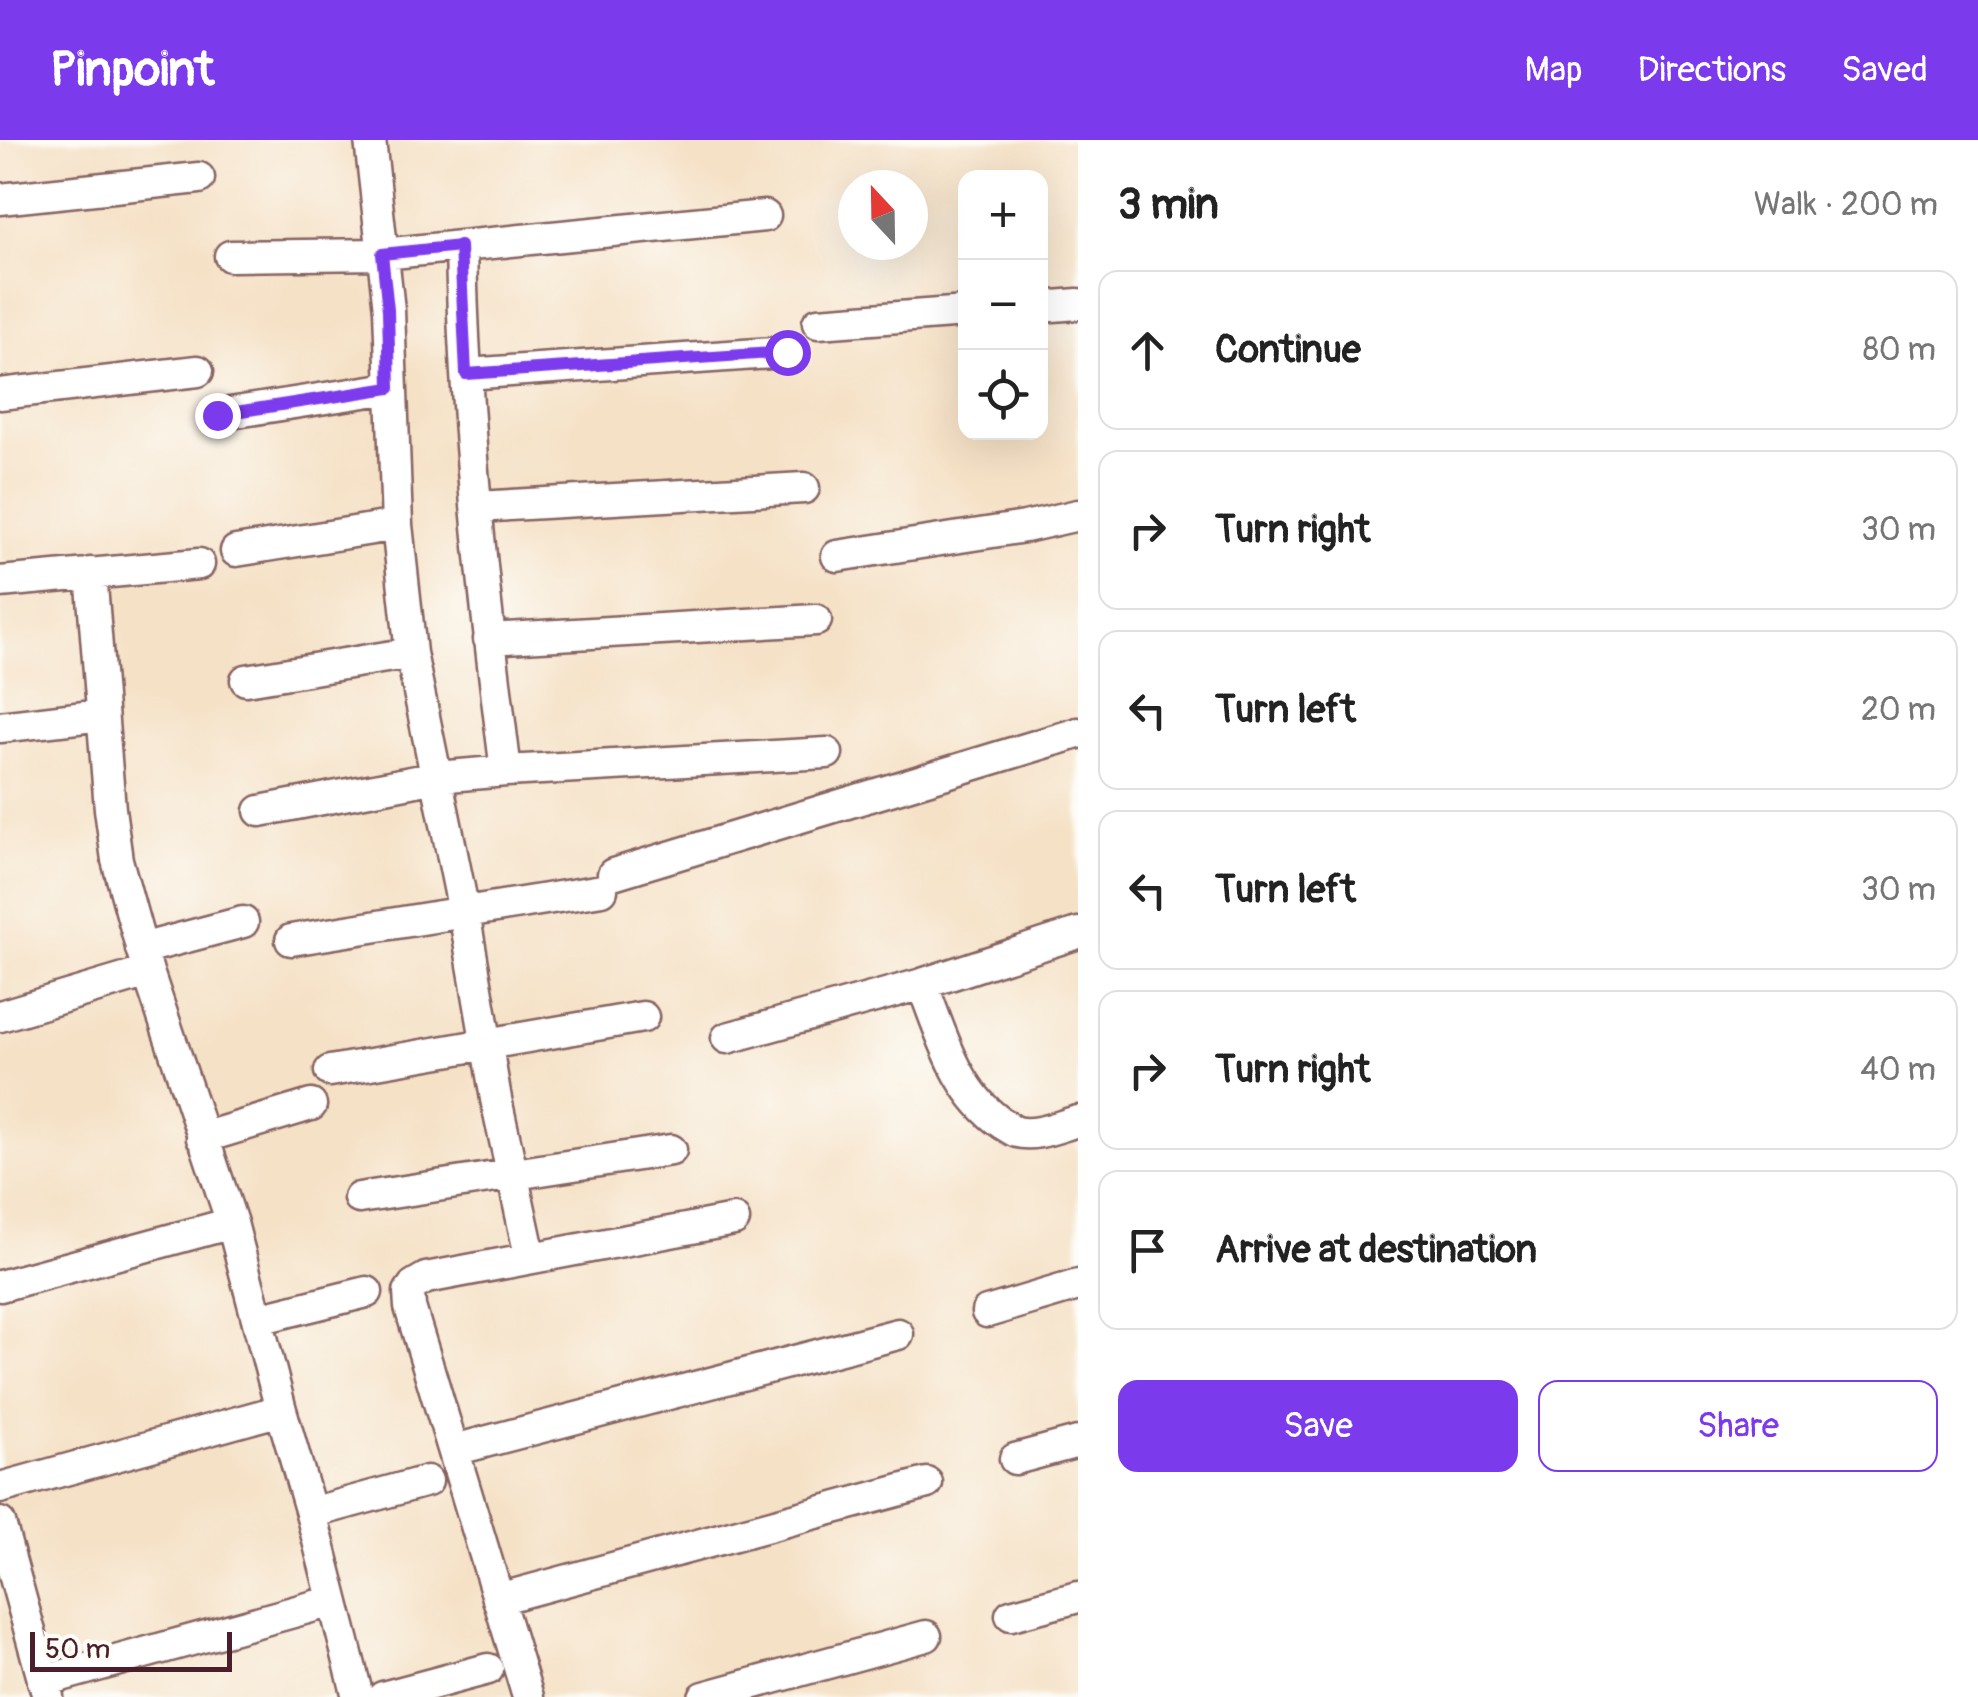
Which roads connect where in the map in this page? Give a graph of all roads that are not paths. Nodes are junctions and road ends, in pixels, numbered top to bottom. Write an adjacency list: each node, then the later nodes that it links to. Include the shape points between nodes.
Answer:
1 (370, 140): 6 (street)
2 (199, 178): 3 (street)
3 (0, 199)
4 (765, 216): 5 (street)
5 (460, 246): 6 (street); 14 (street)
6 (382, 254): 7 (street); 15 (street)
7 (230, 256)
8 (1078, 304): 9 (street)
9 (1048, 306)
10 (958, 313): 11 (street)
11 (818, 323)
12 (787, 352): 14 (street)
13 (198, 372): 16 (street)
14 (466, 374): 19 (street)
15 (390, 388): 17 (street); 21 (street)
16 (0, 394)
17 (217, 415)
18 (804, 488): 19 (street)
19 (477, 507): 28 (street)
20 (1078, 515): 23 (street)
21 (398, 525): 22 (street); 29 (street)
22 (236, 551)
23 (838, 556)
24 (199, 564): 25 (street)
25 (92, 574): 26 (street); 31 (street)
26 (0, 582)
27 (816, 620): 28 (street)
28 (489, 640): 35 (street)
29 (411, 652): 30 (street); 36 (street)
30 (246, 680)
31 (102, 715): 32 (street); 42 (street, via 117,860)
32 (0, 726)
33 (1078, 733): 38 (street, via 608,882)
34 (826, 753): 35 (street)
35 (506, 771): 36 (street)
36 (437, 777): 37 (street); 38 (street)
37 (260, 811)
38 (464, 912): 41 (street); 47 (street)
39 (243, 922): 42 (street)
40 (1078, 934): 43 (street)
41 (290, 940)
42 (145, 960): 44 (street); 51 (street)
43 (922, 984): 46 (street); 50 (street, via 955,1068 994,1117 1014,1132)
44 (0, 1016)
45 (643, 1017): 47 (street)
46 (727, 1038)
47 (486, 1043): 48 (street); 53 (street)
48 (330, 1071)
49 (310, 1105): 51 (street)
50 (1078, 1121)
51 (202, 1138): 56 (street)
52 (671, 1150): 53 (street)
53 (512, 1175): 54 (street); 57 (street)
54 (358, 1198)
55 (734, 1220): 66 (street, via 414,1285 410,1307)
56 (232, 1224): 59 (street); 62 (street)
57 (527, 1242)
58 (1078, 1285): 61 (street)
59 (0, 1286)
60 (367, 1292): 62 (street)
61 (987, 1312)
62 (258, 1320): 64 (street)
63 (898, 1334): 66 (street)
64 (281, 1410): 70 (street); 71 (street)
65 (1078, 1442): 67 (street)
66 (454, 1450): 74 (street)
67 (1015, 1460)
68 (428, 1481): 71 (street)
69 (927, 1483): 74 (street)
70 (0, 1488)
71 (310, 1513): 75 (street)
72 (0, 1522): 77 (street)
73 (1078, 1597): 76 (street)
74 (498, 1598): 83 (street)
75 (334, 1601): 80 (street); 81 (street)
76 (1010, 1615)
77 (13, 1628): 80 (street)
78 (926, 1636): 84 (street)
79 (488, 1669): 82 (street)
80 (45, 1689)
81 (358, 1697)
82 (383, 1697)
83 (528, 1697)
84 (704, 1697)

